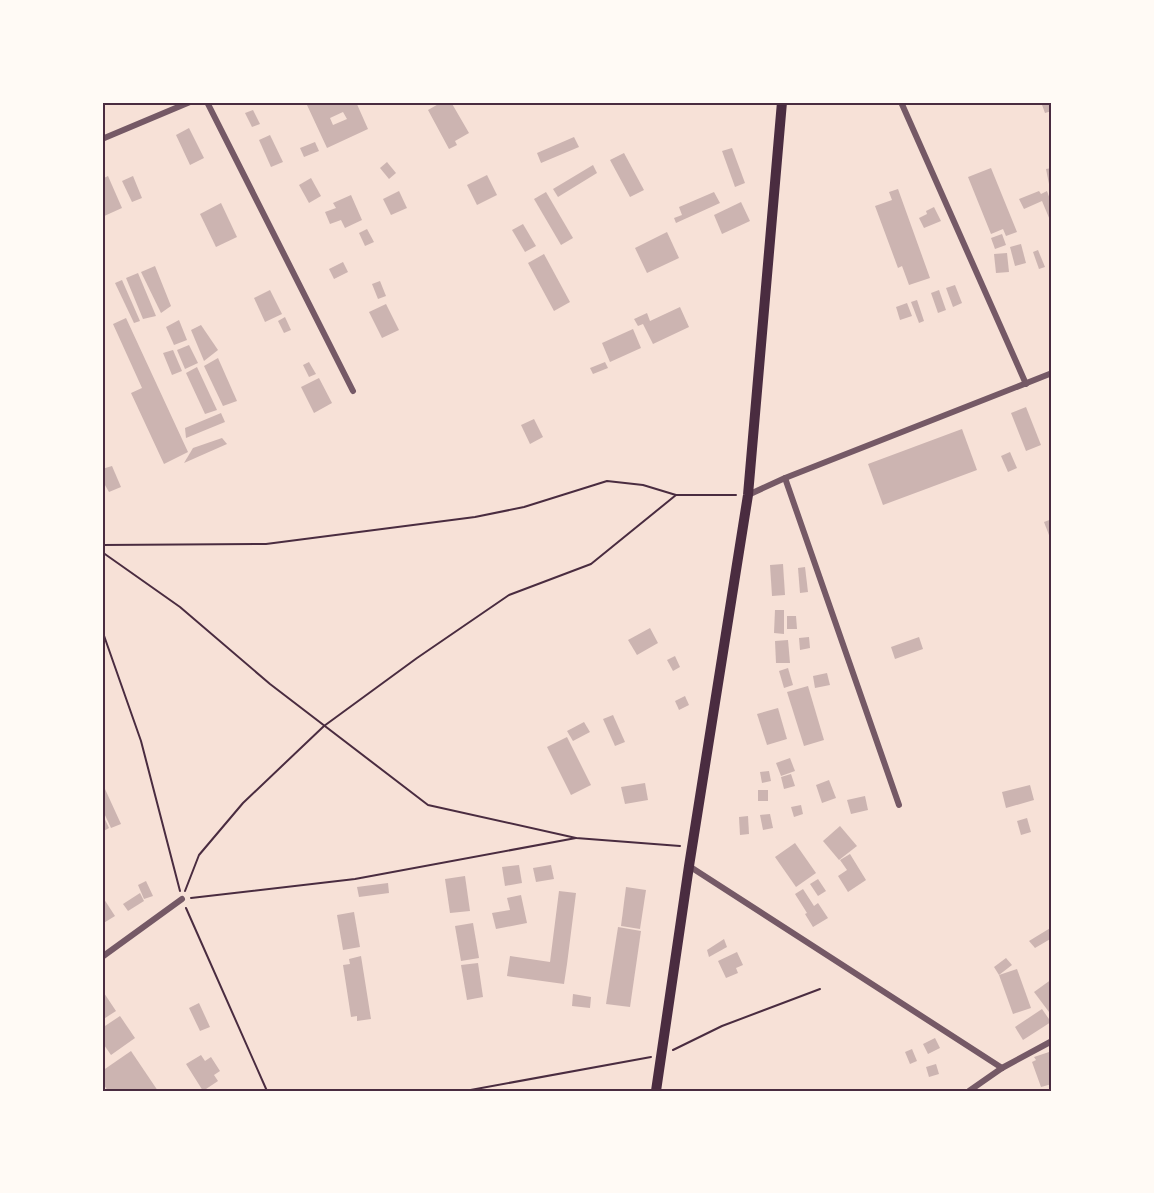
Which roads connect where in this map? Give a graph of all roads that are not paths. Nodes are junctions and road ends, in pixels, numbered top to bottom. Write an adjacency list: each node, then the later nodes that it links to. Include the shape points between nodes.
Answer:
1 (190, 102): 5 (street)
2 (207, 102): 8 (street)
3 (782, 102): 10 (main road)
4 (901, 102): 7 (street)
5 (102, 139)
6 (1052, 373): 7 (street)
7 (1026, 384): 9 (street)
8 (353, 391)
9 (785, 478): 10 (street); 11 (street)
10 (748, 495): 12 (main road)
11 (898, 805)
12 (689, 866): 16 (street); 17 (main road)
13 (182, 899): 14 (street)
14 (102, 957)
15 (1052, 1041): 16 (street)
16 (1002, 1068): 18 (street)
17 (656, 1091)
18 (969, 1091)

